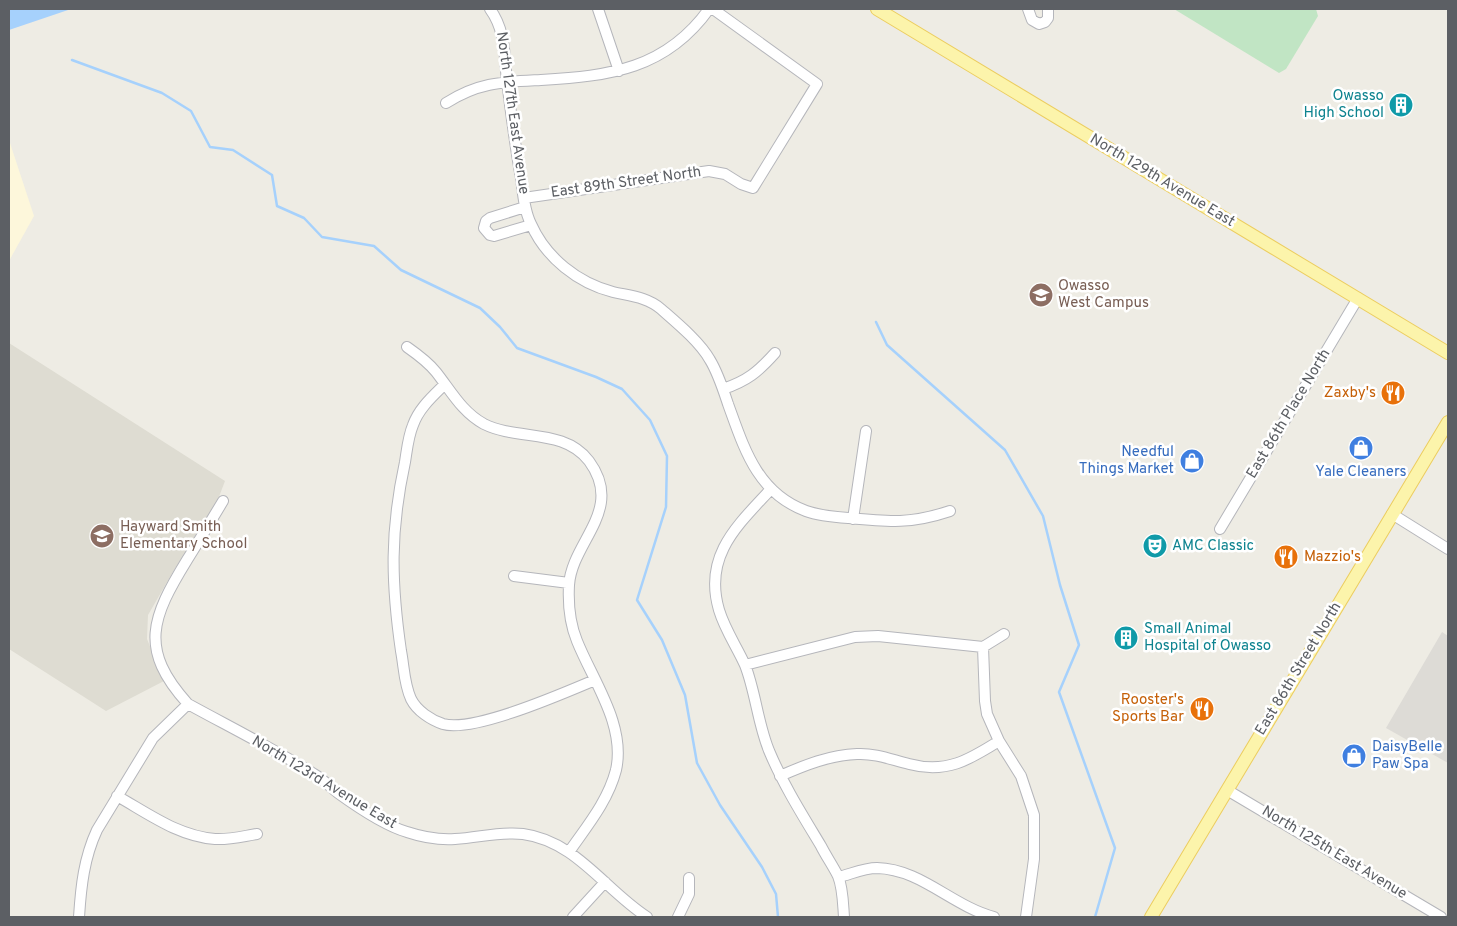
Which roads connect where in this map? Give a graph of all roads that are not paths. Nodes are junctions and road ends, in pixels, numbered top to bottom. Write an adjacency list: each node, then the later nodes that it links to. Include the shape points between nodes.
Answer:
1 (490, 9): 9 (street, North 127th East Avenue, via 505,46)
2 (598, 9): 8 (street)
3 (708, 9): 8 (street, via 678,42 657,57)
4 (713, 9): 11 (street, East 89th Street North, via 817,84 753,188 726,174 709,170)
5 (877, 9): 13 (main road, North 129th Avenue East)
6 (1028, 9): 7 (street, via 1032,20 1038,24 1048,18)
7 (1048, 9)
8 (619, 71): 9 (street)
9 (507, 82): 10 (street, via 463,92); 11 (street, North 127th East Avenue)
10 (446, 103)
11 (525, 202): 12 (street, North 127th East Avenue); 12 (street, via 490,218 484,228 494,236)
12 (531, 225): 18 (street, North 127th East Avenue, via 548,252 566,270 603,289 652,302 660,308 702,349)
13 (1358, 298): 16 (main road, North 129th Avenue East); 26 (street, East 86th Place North)
14 (407, 347): 17 (street, via 431,366)
15 (775, 353): 18 (street, via 748,379)
16 (1448, 353)
17 (445, 384): 29 (street, via 464,409 486,425 559,440 569,444 589,462 597,478 601,503); 33 (street, via 424,406 413,424 393,533 396,614 411,700 433,720 445,725 458,725 521,709)
18 (723, 389): 21 (street, North 127th East Avenue, via 747,455)
19 (1448, 422): 24 (main road, East 86th Street North)
20 (866, 431): 25 (street)
21 (771, 489): 25 (street, North 127th East Avenue, via 807,511); 32 (street, via 726,540 716,573 719,611)
22 (223, 501): 34 (street, North 123rd Avenue East, via 164,600 156,622 158,655 165,675)
23 (950, 511): 25 (street, North 127th East Avenue, via 911,521)
24 (1392, 514): 27 (street); 37 (main road, East 86th Street North)
25 (853, 518)
26 (1220, 529)
27 (1448, 549)
28 (514, 576): 29 (street)
29 (569, 583): 33 (street, via 573,627)
30 (1004, 634): 31 (street)
31 (983, 647): 32 (street, via 865,636); 35 (street, via 985,701 991,726)
32 (745, 665): 36 (street, via 769,750)
33 (595, 680): 40 (street, via 614,725 616,769 602,804)
34 (188, 704): 38 (street, via 153,738); 40 (street, North 123rd Avenue East, via 316,775 376,817 406,832 442,840 503,833 524,834 545,839)
35 (999, 741): 36 (street, via 957,764 938,768 858,754 818,760); 50 (street, via 1021,776 1034,815 1034,859)
36 (780, 776): 41 (street)
37 (1227, 790): 51 (main road, East 86th Street North); 52 (street, North 125th East Avenue)
38 (117, 796): 39 (street, via 170,827 199,836 217,839); 44 (street, via 87,855)
39 (258, 834)
40 (569, 852): 43 (street, North 123rd Avenue East)
41 (839, 877): 48 (street); 49 (street, via 876,868 901,871 969,908)
42 (689, 878): 47 (street, via 689,894)
43 (605, 882): 45 (street); 46 (street, North 123rd Avenue East)
44 (79, 917)
45 (573, 917)
46 (647, 917)
47 (678, 917)
48 (844, 917)
49 (994, 917)
50 (1026, 917)
51 (1151, 917)
52 (1442, 917)

